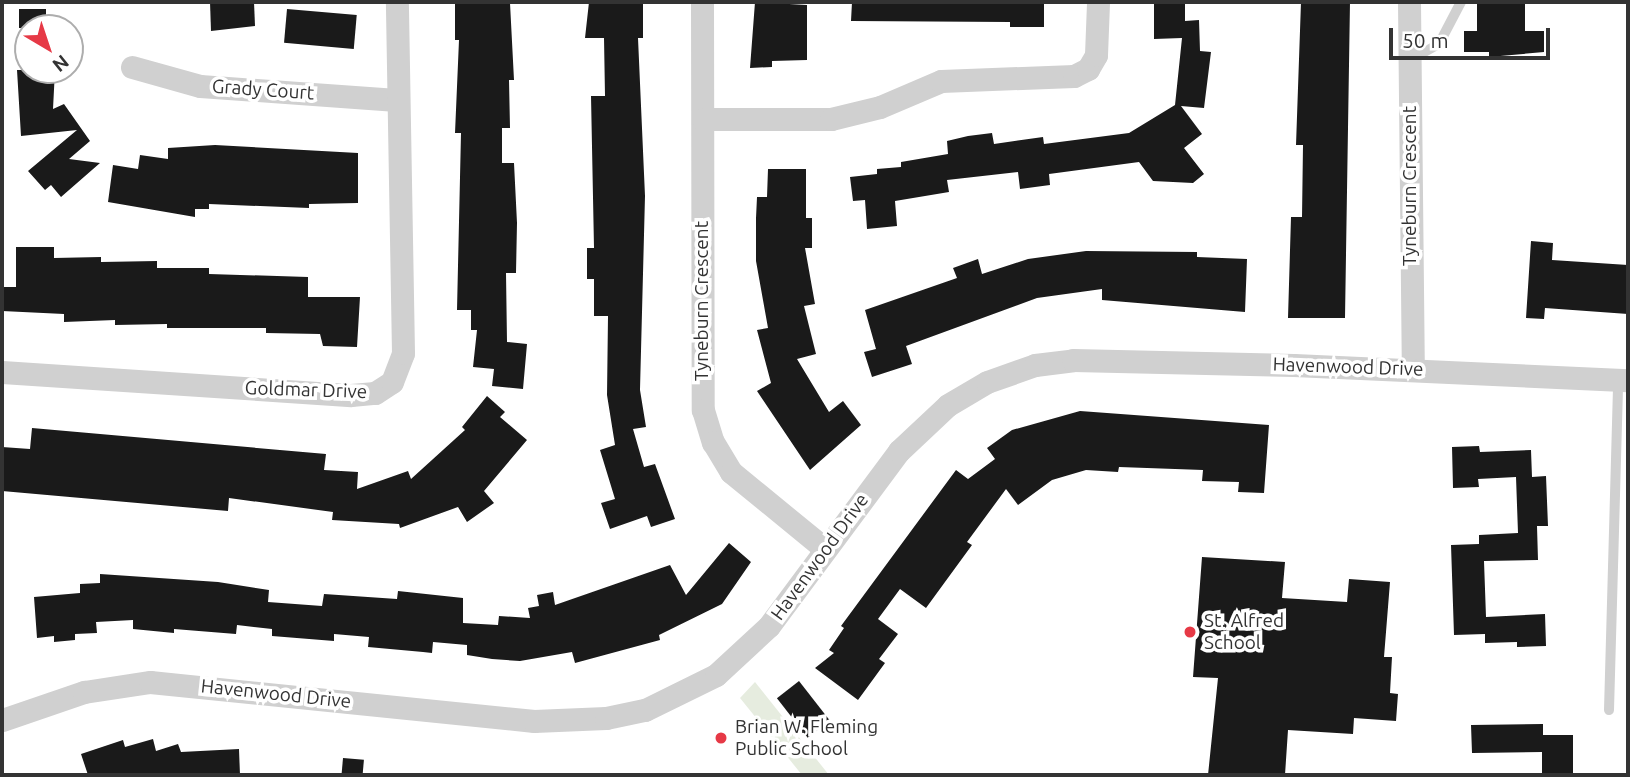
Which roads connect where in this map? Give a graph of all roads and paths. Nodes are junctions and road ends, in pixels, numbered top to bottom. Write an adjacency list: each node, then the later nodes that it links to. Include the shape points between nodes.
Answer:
1 (397, 2): 8 (street, Goldmar Drive)
2 (702, 2): 9 (street, Tyneburn Crescent)
3 (1098, 2): 9 (street, via 1096,55 1088,69 1074,76 941,81 874,109 831,118)
4 (1409, 2): 6 (street, Tyneburn Crescent)
5 (1461, 2): 6 (lane, via 1439,44)
6 (1409, 60): 10 (street, Tyneburn Crescent)
7 (131, 67): 8 (street, Grady Court, via 200,86)
8 (397, 100): 11 (street, Goldmar Drive, via 402,353 397,377 382,391 351,395)
9 (703, 119): 13 (street, Tyneburn Crescent, via 701,393 707,426 721,457 742,484)
10 (1413, 370): 12 (street, Havenwood Drive); 13 (street, Havenwood Drive, via 1073,360 1035,365 988,382 948,405 899,451)
11 (2, 372)
12 (1623, 380): 14 (lane)
13 (825, 549): 15 (street, Havenwood Drive, via 769,626 716,674 682,695 626,715 534,721 150,682 84,692)
14 (1609, 710)
15 (2, 720)

